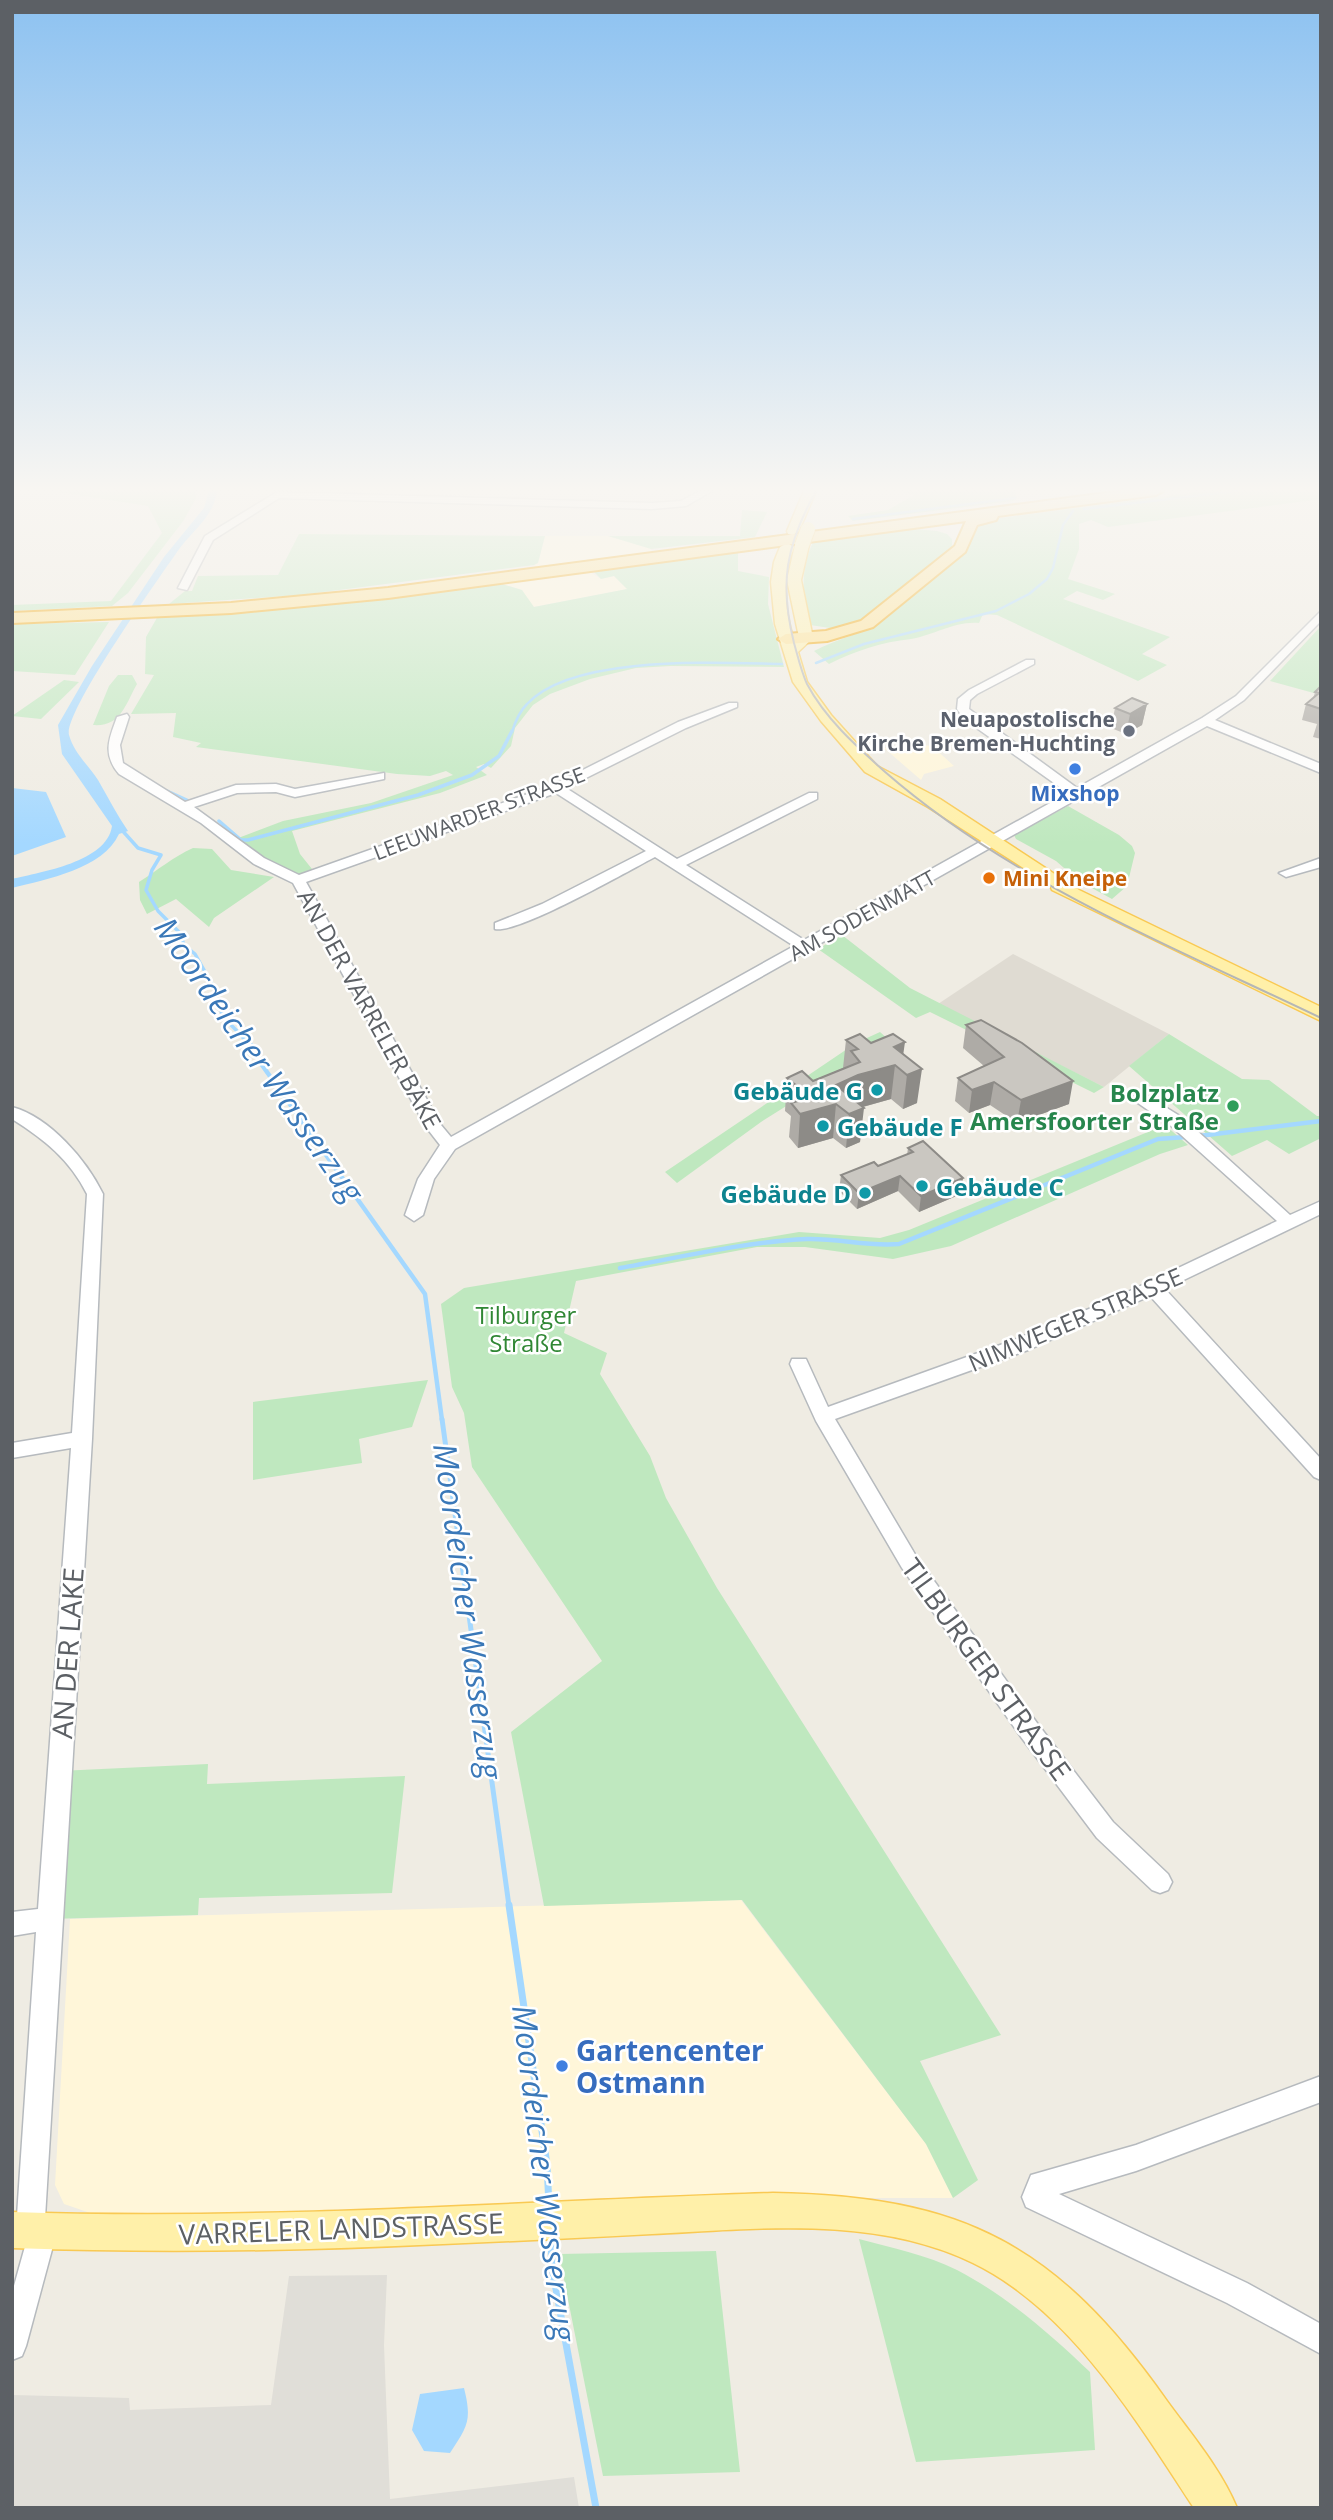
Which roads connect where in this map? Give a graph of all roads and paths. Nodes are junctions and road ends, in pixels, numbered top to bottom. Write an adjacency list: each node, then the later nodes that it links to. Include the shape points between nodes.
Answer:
1 (177, 609): 6 (highway)
2 (182, 609): 6 (highway)
3 (780, 609): 10 (main road)
4 (800, 609): 9 (main road)
5 (886, 609): 9 (highway, via 867,624)
6 (163, 610): 8 (highway)
7 (1321, 614): 14 (street, AM SODENMATT, via 1240,698)
8 (12, 616)
9 (806, 638): 10 (highway)
10 (788, 645): 21 (main road, via 800,682 871,769 898,781 922,808)
11 (1030, 662): 18 (street, via 973,692 964,699 963,709)
12 (733, 705): 17 (street, LEEUWARDER STRASSE, via 682,725)
13 (123, 717): 20 (street, AN DER VARRELER BÄKE, via 114,763 133,779)
14 (1206, 721): 15 (street); 18 (street, AM SODENMATT)
15 (1321, 769)
16 (380, 776): 20 (street, via 295,793 236,789)
17 (557, 788): 22 (street); 26 (street, LEEUWARDER STRASSE)
18 (1077, 794): 21 (street, AM SODENMATT)
19 (813, 796): 24 (street)
20 (185, 806): 26 (street, AN DER VARRELER BÄKE, via 259,861)
21 (987, 844): 28 (street, AM SODENMATT); 29 (main road, via 1044,872 1072,892)
22 (655, 852): 24 (street); 27 (street)
23 (1321, 862): 25 (street)
24 (675, 865): 28 (street)
25 (1286, 873)
26 (298, 880): 32 (street, AN DER VARRELER BÄKE, via 434,1127)
27 (500, 926)
28 (805, 947): 32 (street, AM SODENMATT)
29 (1321, 1015)
30 (1141, 1097): 35 (street, via 1177,1122)
31 (12, 1112): 39 (street, AN DER LAKE, via 47,1133 77,1161 95,1195)
32 (449, 1145): 34 (street, AM SODENMATT, via 426,1179)
33 (1321, 1207): 35 (street, NIMWEGER STRASSE)
34 (414, 1215)
35 (1288, 1222): 36 (street, NIMWEGER STRASSE)
36 (1154, 1289): 38 (street, NIMWEGER STRASSE, via 1021,1345); 41 (street)
37 (799, 1364): 38 (street, TILBURGER STRASSE)
38 (823, 1416): 42 (street, TILBURGER STRASSE, via 909,1562 956,1631 1105,1829)
39 (82, 1439): 40 (street); 43 (street, AN DER LAKE)
40 (12, 1451)
41 (1321, 1472)
42 (1160, 1882)
43 (48, 1919): 44 (street); 46 (street, AN DER LAKE)
44 (12, 1924)
45 (1321, 2089): 47 (street, via 1136,2158 1041,2185 1036,2197 1237,2293)
46 (29, 2230): 48 (street, AN DER LAKE); 49 (main road, VARRELER LANDSTRASSE, via 201,2236 831,2212 923,2225 992,2252 1077,2318)
47 (1321, 2340)
48 (12, 2346)
49 (1217, 2508)

